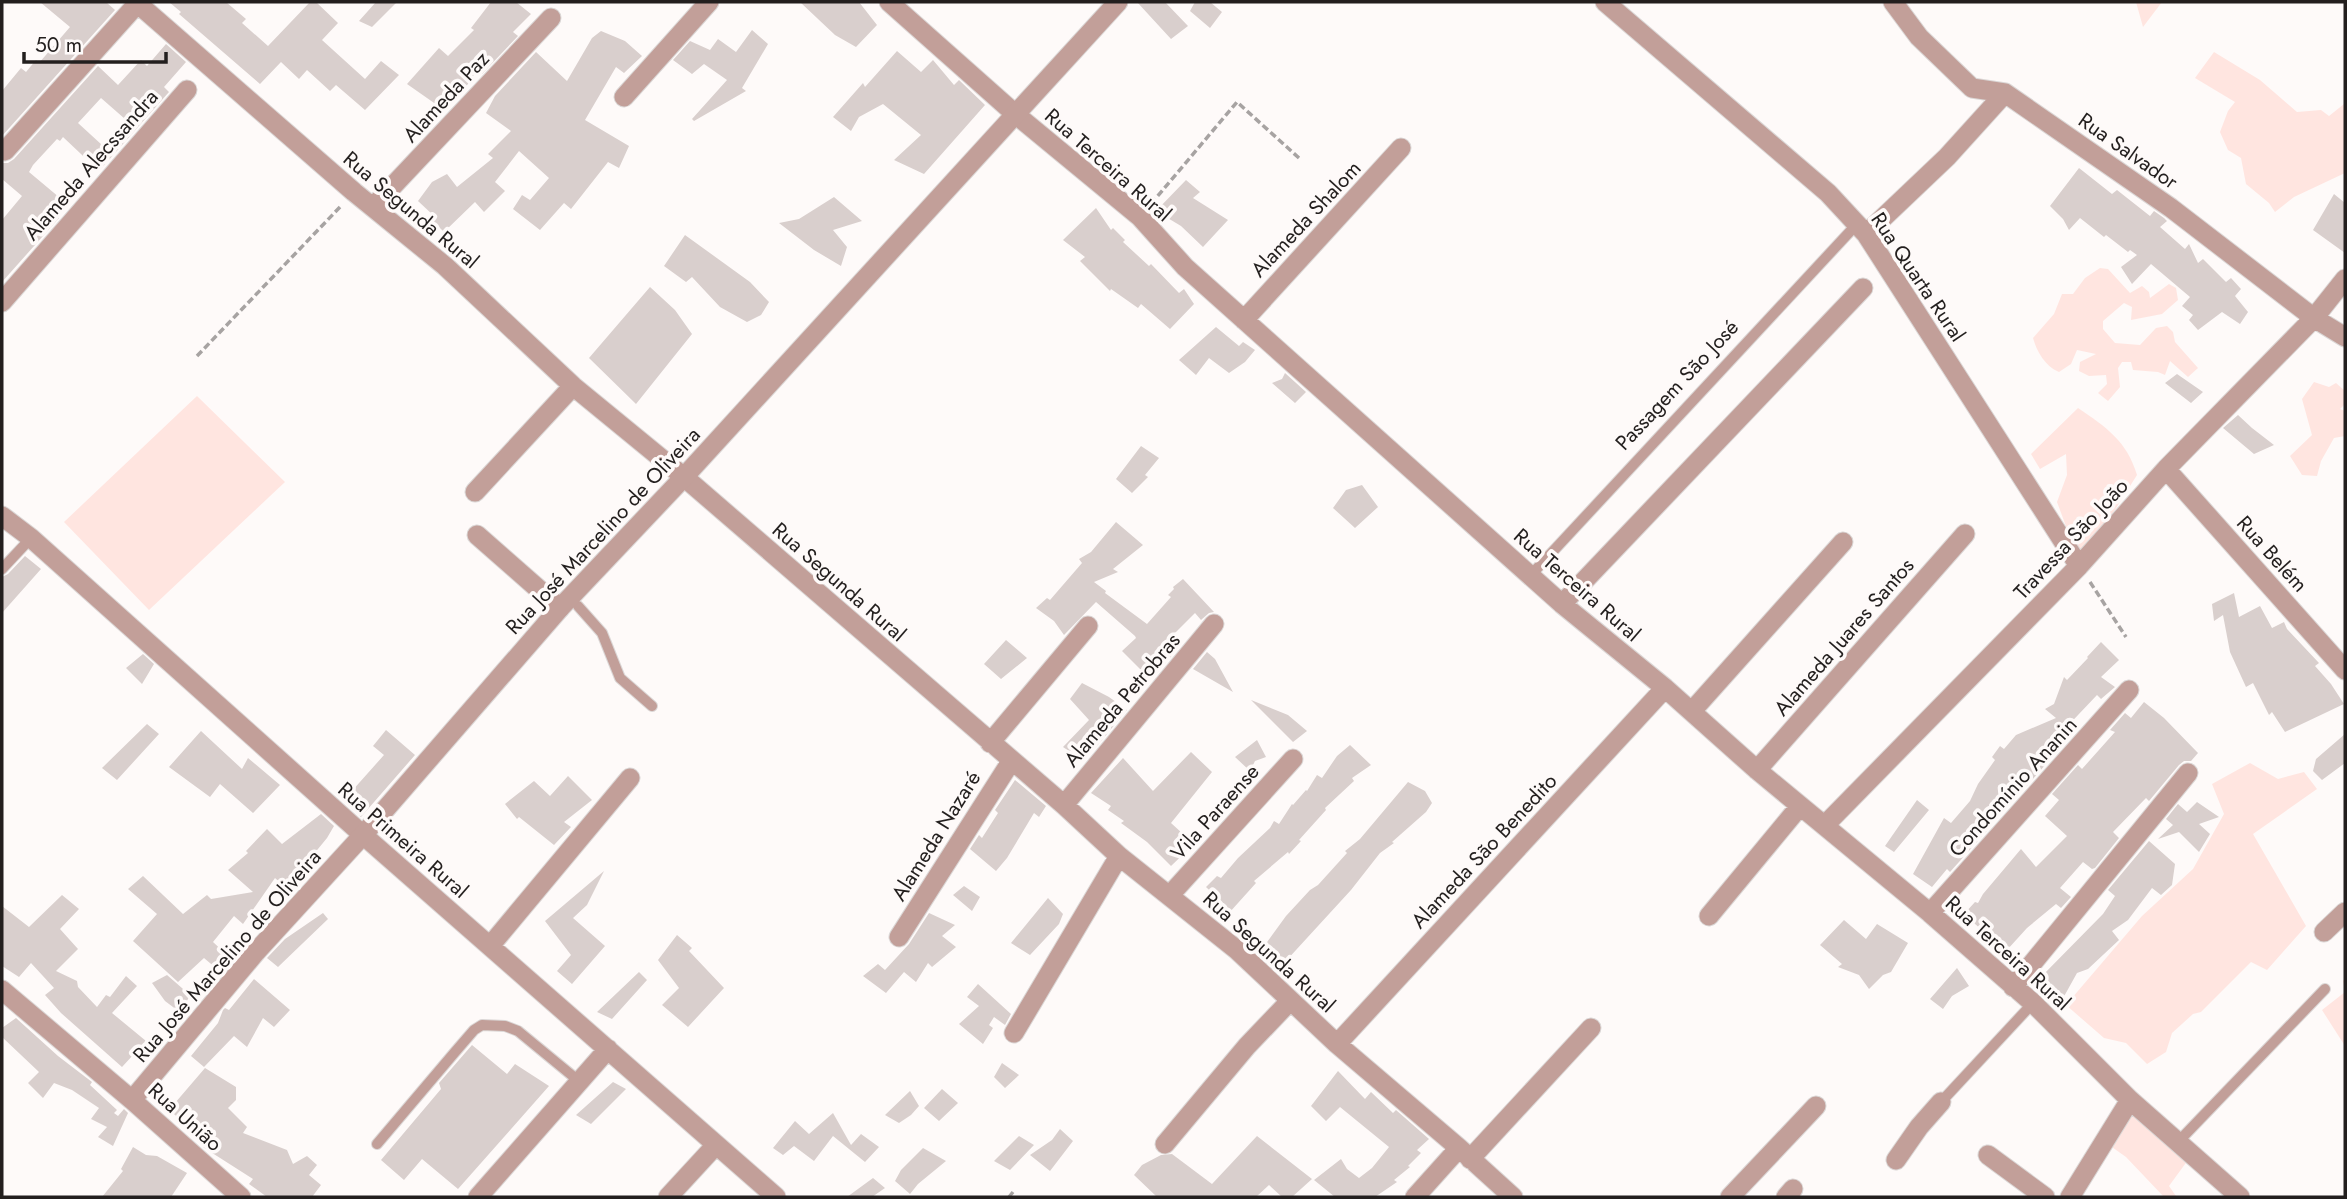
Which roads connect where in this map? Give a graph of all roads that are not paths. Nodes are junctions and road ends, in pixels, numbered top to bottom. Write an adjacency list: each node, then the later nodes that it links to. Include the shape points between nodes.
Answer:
1 (709, 2): 10 (street)
2 (889, 2): 11 (street, Rua Terceira Rural)
3 (1118, 2): 11 (street, Rua José Marcelino de Oliveira)
4 (1605, 2): 15 (street, Rua Quarta Rural, via 1828,193)
5 (1893, 2): 9 (street, Rua Salvador, via 1919,37 1972,88)
6 (137, 3): 13 (street); 14 (street, Rua Segunda Rural, via 290,145)
7 (551, 18): 14 (street, Alameda Paz)
8 (187, 90): 18 (street, Alameda Alecssandra)
9 (2006, 93): 15 (street, Passagem São José, via 1947,157); 19 (street, Rua Salvador, via 2171,208)
10 (624, 97)
11 (1014, 114): 20 (street, Rua Terceira Rural, via 1140,216 1185,267); 24 (street, Rua José Marcelino de Oliveira)
12 (1401, 148): 20 (street, Alameda Shalom)
13 (5, 151)
14 (373, 207): 22 (street, Rua Segunda Rural, via 445,265)
15 (1862, 229): 31 (street, Rua Quarta Rural); 33 (lane, Passagem São José)
16 (2345, 279): 19 (street, Travessa São João)
17 (1863, 288): 35 (street)
18 (2, 302)
19 (2314, 318): 21 (street, Rua Salvador); 23 (street, Travessa São João)
20 (1244, 320): 33 (street, Rua Terceira Rural)
21 (2345, 337)
22 (573, 386): 24 (street, Rua Segunda Rural); 25 (street)
23 (2166, 469): 31 (street, Travessa São João); 38 (street, Rua Belém)
24 (684, 478): 34 (street, Rua José Marcelino de Oliveira); 43 (street, Rua Segunda Rural)
25 (475, 492)
26 (2, 516): 29 (street, Rua Primeira Rural)
27 (1965, 534): 46 (street, Alameda Juares Santos)
28 (477, 535): 34 (street)
29 (31, 538): 32 (lane); 52 (street, Rua Primeira Rural)
30 (1843, 542): 42 (street)
31 (2079, 566): 51 (street, Travessa São João)
32 (2, 569)
33 (1530, 576): 35 (street, Rua Terceira Rural)
34 (569, 604): 41 (lane, via 603,633 620,678); 52 (street, Rua José Marcelino de Oliveira)
35 (1562, 604): 39 (street, Rua Terceira Rural)
36 (1214, 624): 49 (street, Alameda Petrobras)
37 (1088, 626): 43 (street)
38 (2345, 670)
39 (1665, 688): 42 (street, Rua Terceira Rural); 68 (street, Alameda São Benedito)
40 (2129, 691): 56 (street, Condomínio Ananin)
41 (652, 706)
42 (1692, 711): 46 (street, Rua Terceira Rural)
43 (990, 743): 45 (street, Rua Segunda Rural)
44 (1293, 759): 54 (street, Vila Paraense)
45 (1012, 760): 49 (street, Rua Segunda Rural); 59 (street, Alameda Nazaré)
46 (1757, 770): 50 (street, Rua Terceira Rural)
47 (2188, 773): 61 (street)
48 (630, 778): 60 (street)
49 (1064, 805): 53 (street, Rua Segunda Rural)
50 (1800, 806): 51 (street, Rua Terceira Rural); 57 (street)
51 (1825, 825): 56 (street, Rua Terceira Rural)
52 (363, 835): 60 (street, Rua Primeira Rural); 71 (street, Rua José Marcelino de Oliveira, via 256,952)
53 (1119, 856): 54 (street, Rua Segunda Rural); 67 (street)
54 (1170, 895): 64 (street, Rua Segunda Rural)
55 (2345, 912): 58 (street)
56 (1930, 913): 61 (street, Rua Terceira Rural)
57 (1709, 916)
58 (2324, 932)
59 (899, 937)
60 (490, 946): 69 (street, Rua Primeira Rural)
61 (2013, 987): 65 (street, Rua Terceira Rural)
62 (2326, 989): 75 (lane)
63 (2, 990): 71 (street, Rua União)
64 (1290, 1001): 68 (street, Rua Segunda Rural); 77 (street)
65 (2033, 1003): 72 (street, Rua Terceira Rural); 73 (lane)
66 (1591, 1028): 79 (street)
67 (1014, 1033)
68 (1337, 1044): 79 (street, Rua Segunda Rural)
69 (608, 1049): 70 (street); 78 (street, Rua Primeira Rural)
70 (580, 1082): 76 (lane, via 518,1031 482,1025); 83 (street)
71 (132, 1100): 82 (street, Rua União)
72 (2130, 1100): 75 (street, Rua Terceira Rural); 90 (street)
73 (1941, 1102): 81 (street)
74 (1816, 1105): 88 (street)
75 (2178, 1142): 91 (street, Rua Terceira Rural)
76 (377, 1144)
77 (1165, 1144)
78 (715, 1146): 84 (street); 85 (street, Rua Primeira Rural)
79 (1465, 1153): 86 (street); 87 (street, Rua Segunda Rural)
80 (1987, 1155): 89 (street)
81 (1896, 1160)
82 (241, 1197)
83 (478, 1197)
84 (668, 1197)
85 (776, 1197)
86 (1415, 1197)
87 (1513, 1197)
88 (1730, 1197)
89 (2045, 1197)
90 (2070, 1197)
91 (2240, 1197)

